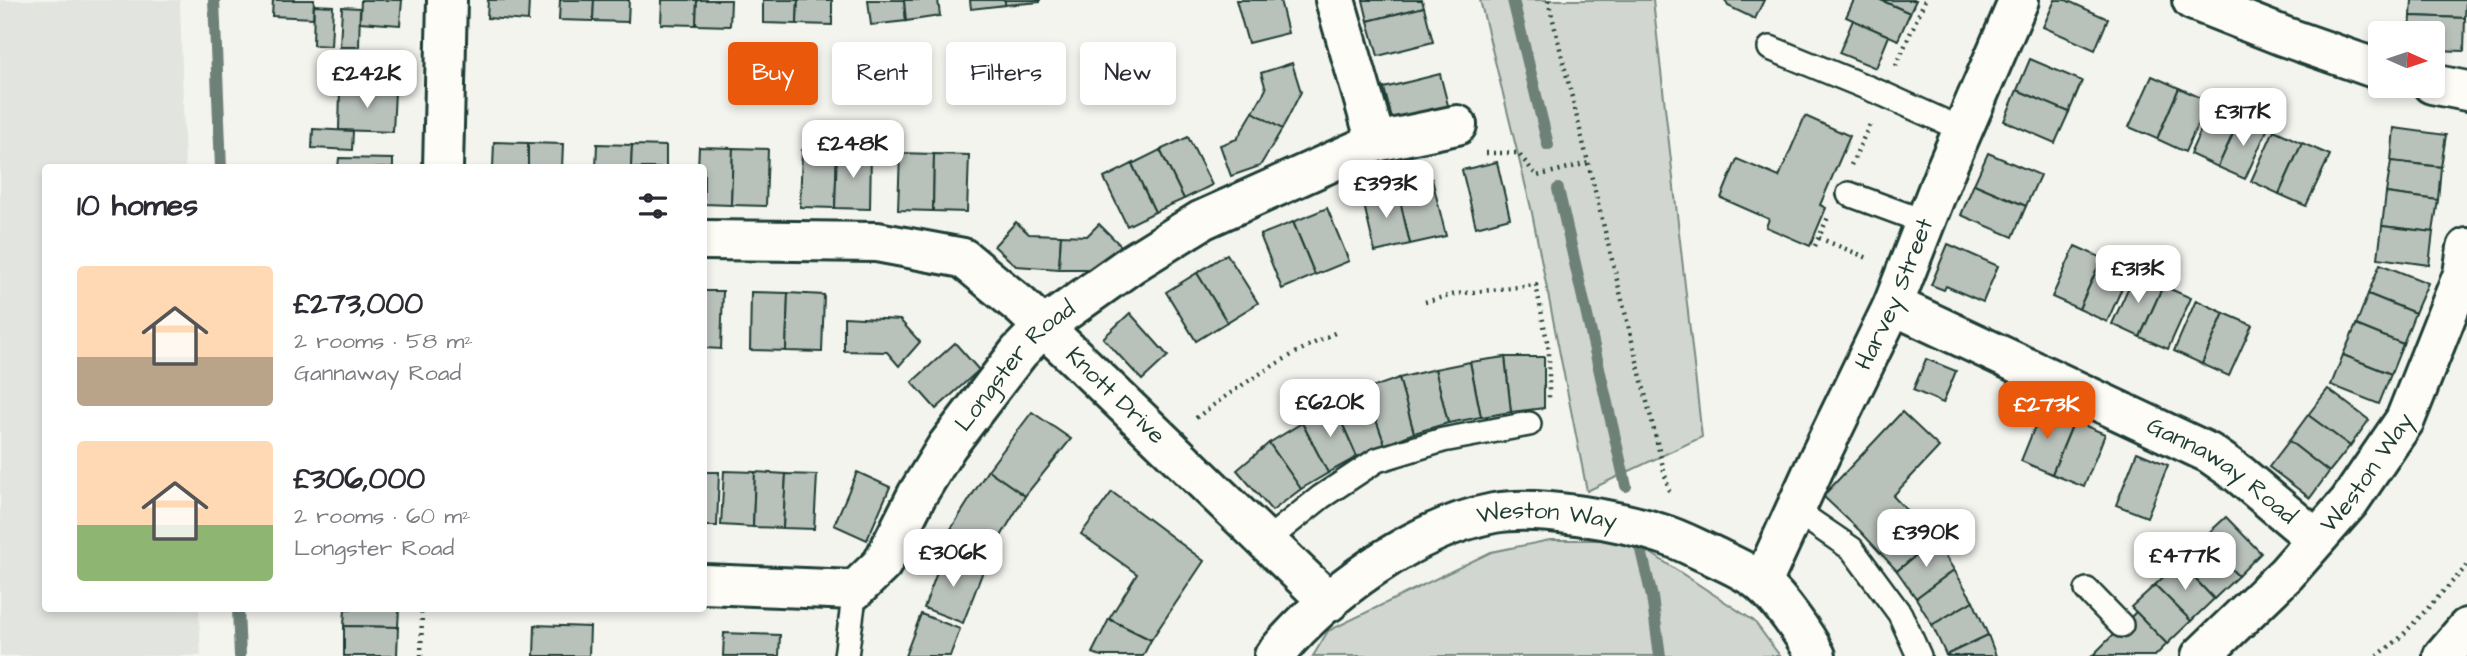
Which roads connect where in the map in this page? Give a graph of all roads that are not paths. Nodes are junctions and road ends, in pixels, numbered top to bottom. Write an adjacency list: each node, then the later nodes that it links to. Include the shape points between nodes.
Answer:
1 (447, 0): 12 (street)
2 (1335, 0): 11 (street)
3 (2019, 0): 10 (street, Harvey Street)
4 (2192, 0): 6 (street)
5 (1770, 48): 10 (lane)
6 (2368, 65)
7 (2445, 87): 8 (street)
8 (2467, 91)
9 (1457, 125): 11 (street, Longster Road)
10 (1963, 130): 14 (street, Harvey Street)
11 (1376, 142): 18 (street, Longster Road, via 1202,220)
12 (443, 164)
13 (1849, 194): 14 (lane)
14 (1919, 238): 17 (street, Harvey Street)
15 (707, 240): 18 (street, Knott Drive, via 877,242 963,258)
16 (2467, 248): 21 (street, Weston Way, via 2463,274 2405,420 2349,502)
17 (1893, 305): 20 (street, Harvey Street); 21 (street, Gannaway Road, via 2209,453)
18 (1043, 327): 22 (street, Knott Drive); 25 (street, Longster Road, via 947,446 882,564)
19 (1529, 424): 22 (lane, via 1443,440 1377,460)
20 (1795, 510): 23 (street, Harvey Street); 33 (lane, via 1852,549 1900,614)
21 (2316, 539): 34 (street, Weston Way)
22 (1266, 541): 27 (street, Knott Drive)
23 (1762, 583): 27 (street, Weston Way, via 1663,534 1555,512 1494,513 1426,535 1372,568); 32 (street, Weston Way)
24 (707, 584): 25 (street)
25 (855, 590): 30 (lane)
26 (2087, 590): 28 (lane)
27 (1329, 602): 31 (street, Weston Way, via 1296,629)
28 (2121, 625)
29 (2467, 628): 35 (street)
30 (846, 656)
31 (1274, 656)
32 (1816, 656)
33 (1919, 656)
34 (2201, 656)
35 (2443, 656)

